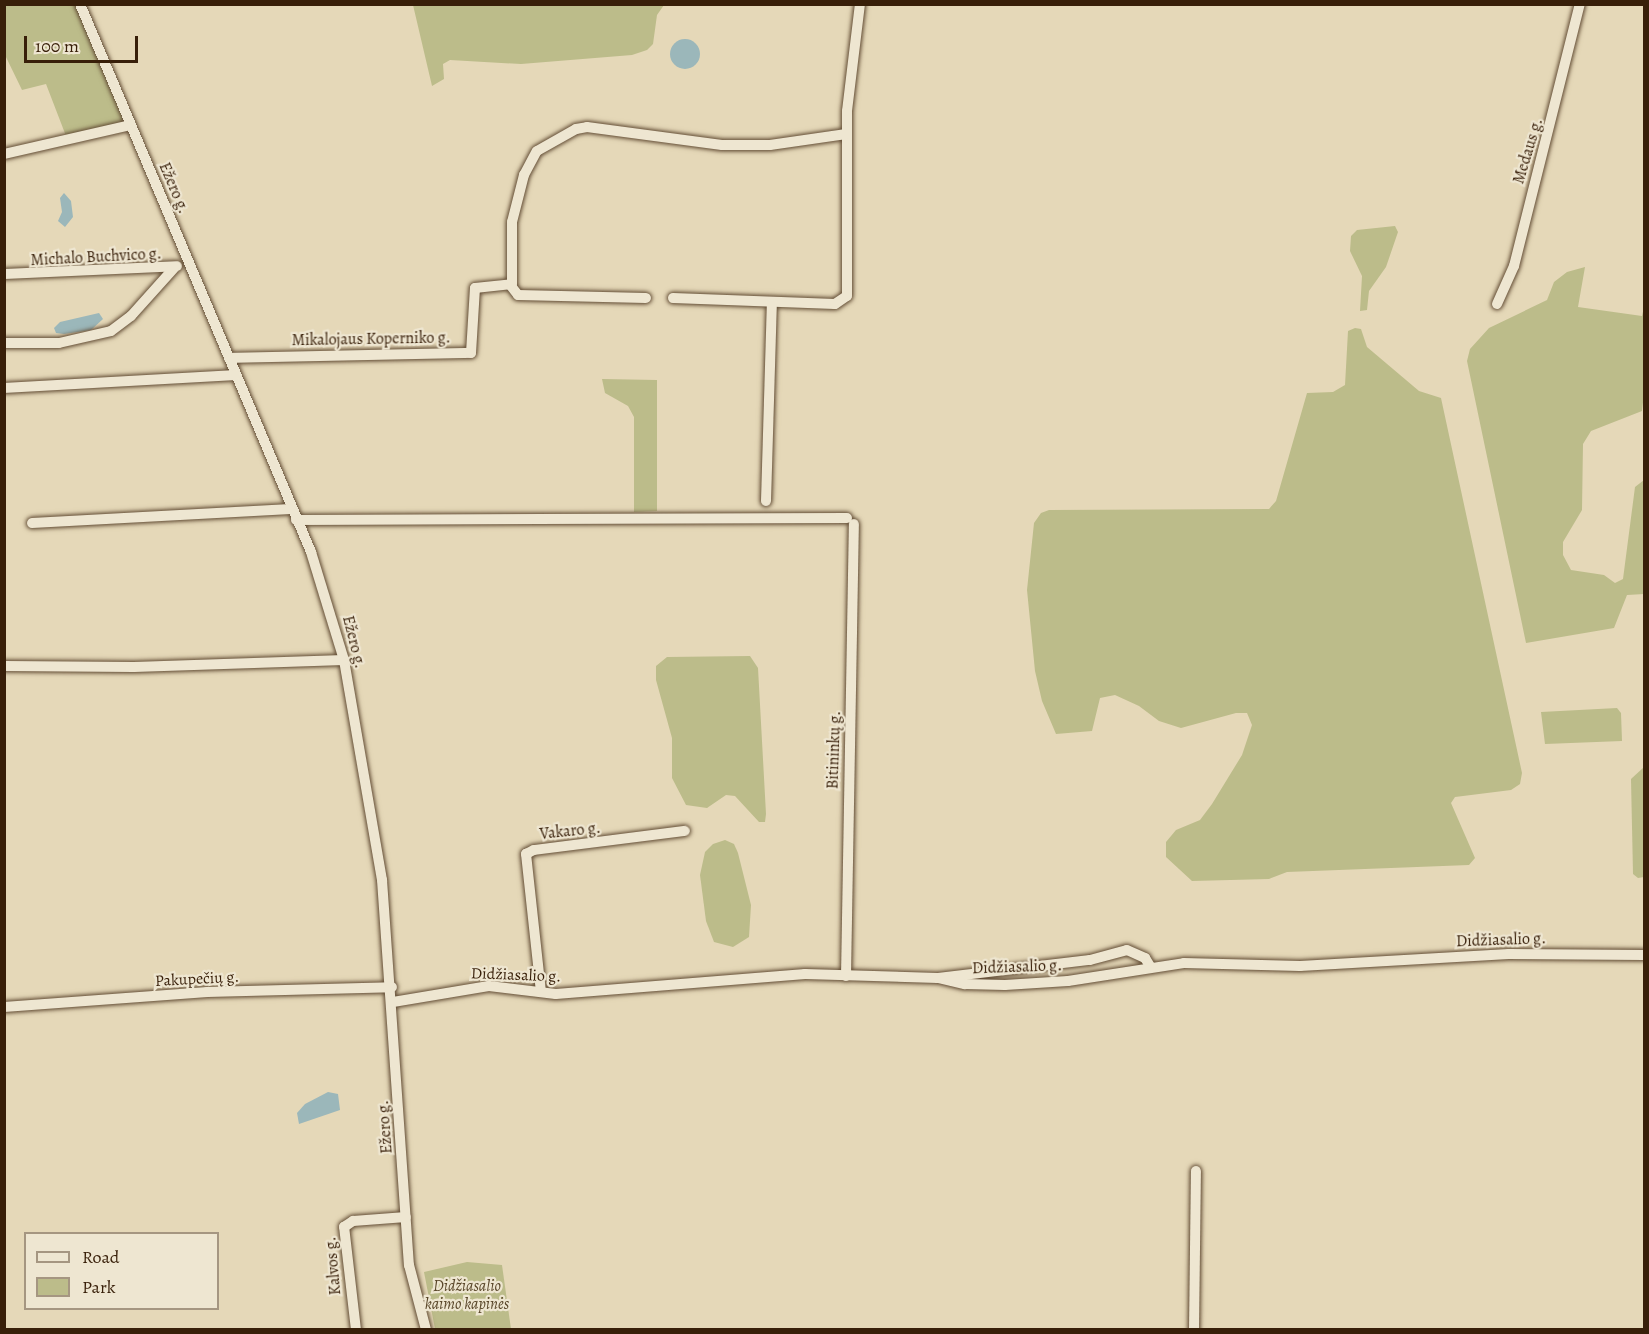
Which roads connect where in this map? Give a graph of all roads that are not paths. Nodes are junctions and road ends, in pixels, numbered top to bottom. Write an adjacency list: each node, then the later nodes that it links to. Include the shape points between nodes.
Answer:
1 (80, 4): 4 (street, Ežero g.)
2 (860, 4): 5 (street)
3 (1580, 4): 14 (street, Medaus g., via 1514,266)
4 (131, 125): 6 (street); 7 (street, Ežero g.)
5 (846, 134): 10 (street, via 770,145 722,146 587,127 558,136 537,151 517,196); 13 (street, via 850,155 847,296 835,304)
6 (4, 154)
7 (188, 262): 8 (street, Michalo Buchvico g.); 16 (street, Ežero g.)
8 (174, 268): 9 (street, Michalo Buchvico g.); 15 (street, via 131,316 111,331 59,344)
9 (4, 274)
10 (511, 286): 11 (street, via 518,295); 16 (street, Mikalojaus Koperniko g., via 475,288 471,353)
11 (646, 298)
12 (673, 298): 13 (street)
13 (772, 304): 19 (street)
14 (1497, 304)
15 (4, 343)
16 (229, 358): 17 (street, Ežero g.)
17 (236, 375): 18 (street); 20 (street, Ežero g.)
18 (4, 388)
19 (765, 501)
20 (291, 508): 21 (street, Ežero g.); 22 (street)
21 (296, 520): 23 (street, Ežero g., via 320,578); 28 (street, Bitininkų g., via 850,521)
22 (32, 523)
23 (345, 660): 24 (street, via 134,667); 30 (street, Ežero g., via 382,880)
24 (4, 666)
25 (685, 831): 31 (street, Vakaro g., via 529,851 527,872)
26 (1644, 955): 27 (street, Didžiasalio g., via 1509,954 1300,966)
27 (1150, 966): 29 (street, Didžiasalio g., via 1089,978 1005,985 965,984); 29 (street, via 1145,958 1127,951 1090,960)
28 (846, 976): 29 (street, Didžiasalio g.); 31 (street, Didžiasalio g., via 805,974)
29 (938, 978)
30 (392, 987): 32 (street, Ežero g.); 33 (street, Pakupečių g., via 207,992)
31 (541, 992): 32 (street, Didžiasalio g., via 489,986)
32 (393, 1002): 35 (street, Ežero g.)
33 (4, 1007)
34 (1196, 1171): 38 (street)
35 (406, 1217): 36 (street, Kalvos g., via 353,1221 344,1227); 37 (street, Ežero g., via 413,1287)
36 (356, 1329)
37 (426, 1329)
38 (1194, 1329)

